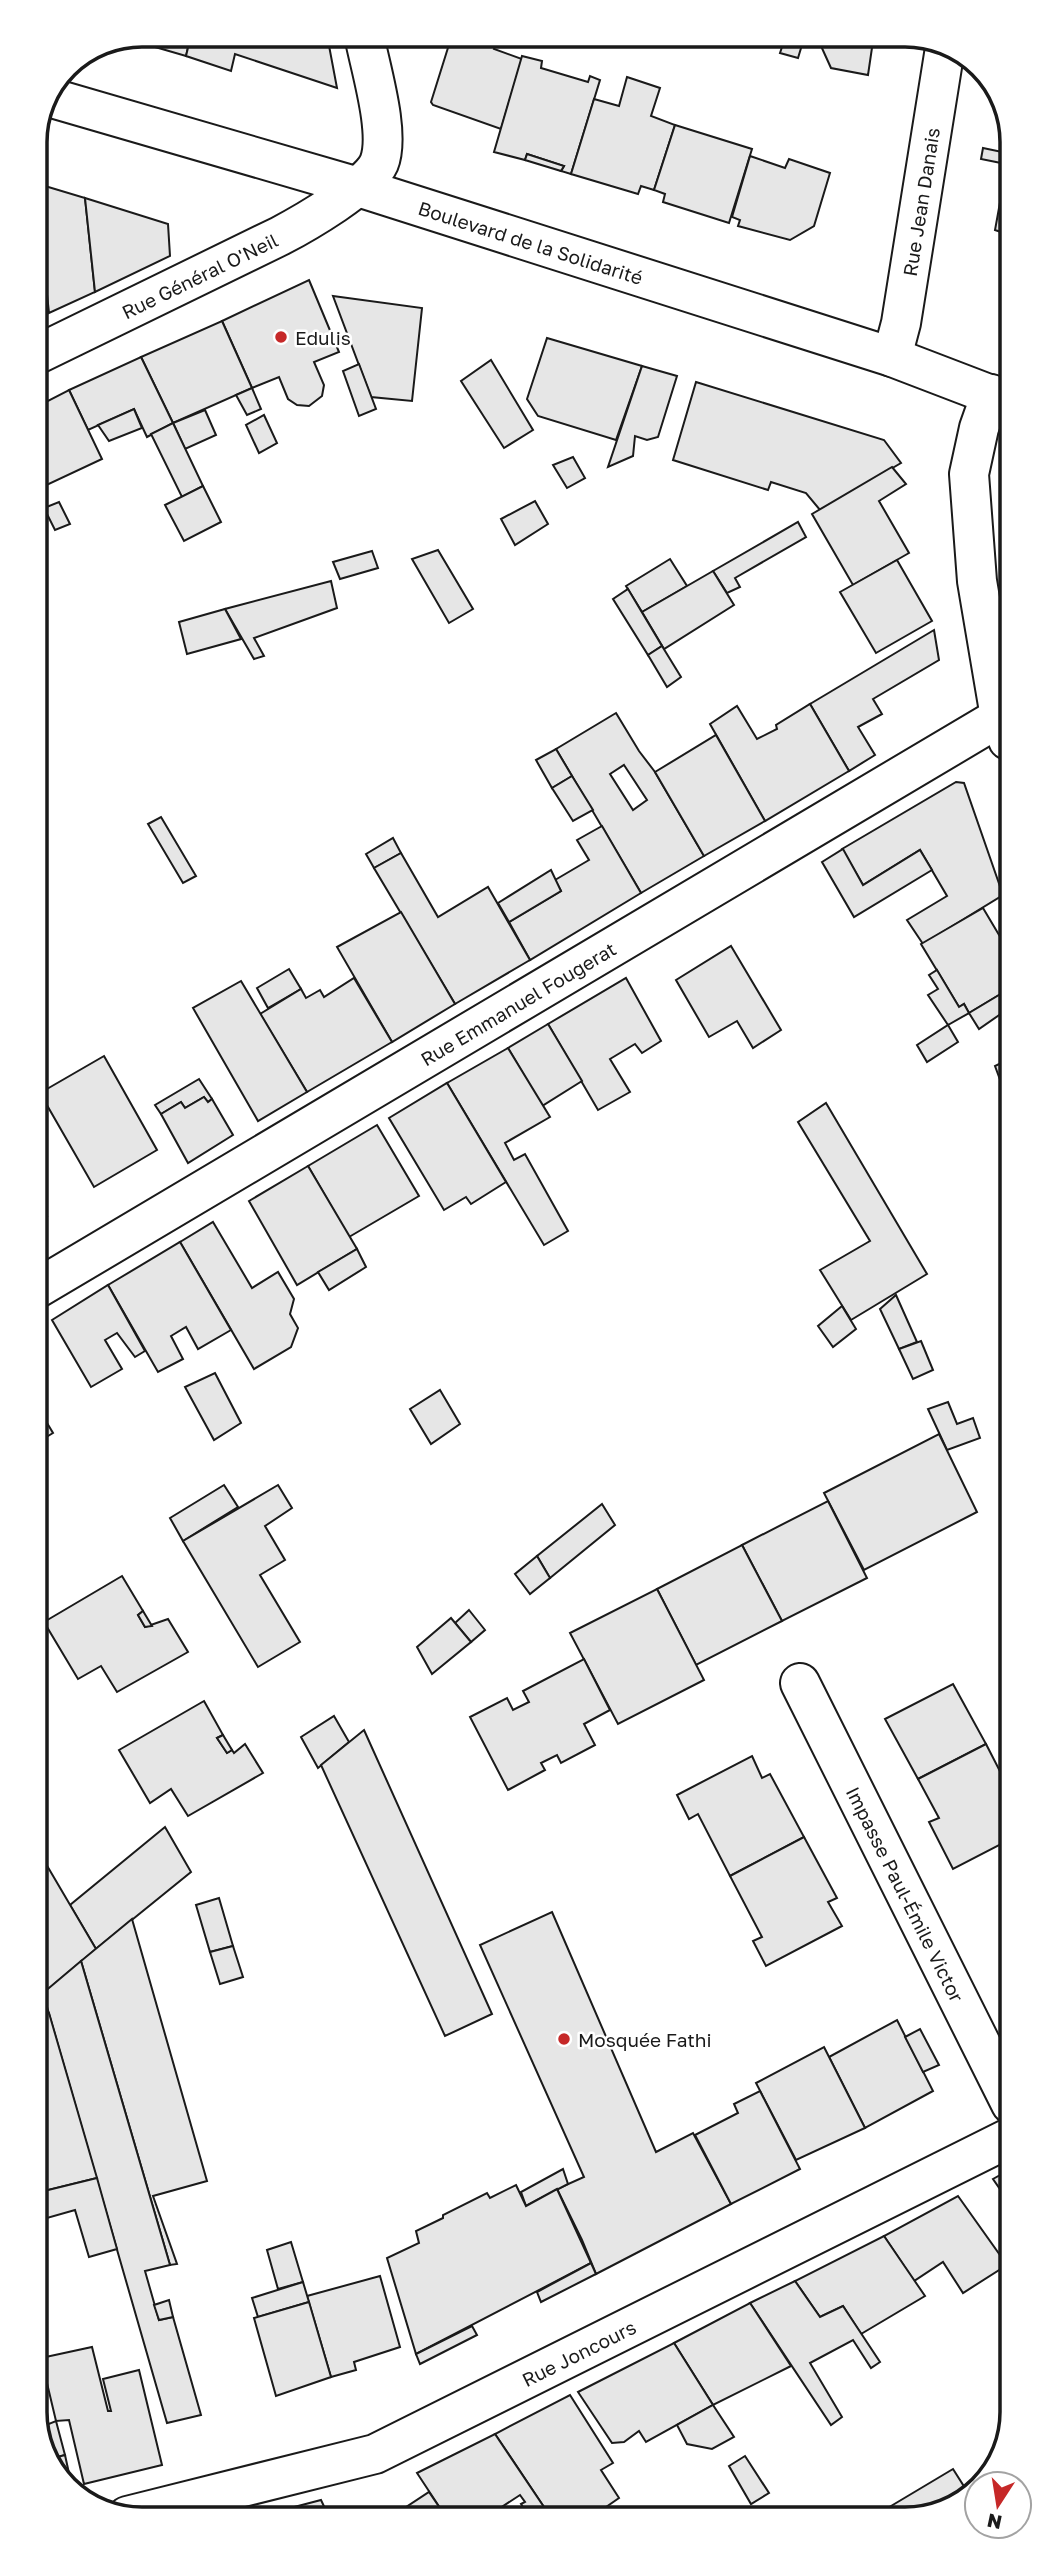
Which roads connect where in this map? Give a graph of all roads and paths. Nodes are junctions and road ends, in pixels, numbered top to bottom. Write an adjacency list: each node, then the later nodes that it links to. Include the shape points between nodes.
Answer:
1 (366, 47): 4 (street, Rue Général O'Neil, via 383,127 379,163)
2 (944, 56): 6 (street, Rue Jean Danais)
3 (57, 100): 4 (street, Boulevard de la Solidarité)
4 (358, 187): 5 (street, Rue Général O'Neil, via 280,236); 6 (street, Boulevard de la Solidarité)
5 (47, 350)
6 (892, 357): 7 (street, Boulevard de la Solidarité)
7 (999, 397): 8 (street, via 979,428 969,474 977,581)
8 (1000, 707)
9 (1000, 731): 10 (street, Rue Emmanuel Fougerat)
10 (47, 1283)
11 (800, 1682): 12 (street, Impasse Paul-Émile Victor)
12 (1000, 2083)
13 (1000, 2142): 14 (street, Rue Joncours, via 375,2454)
14 (163, 2507)

